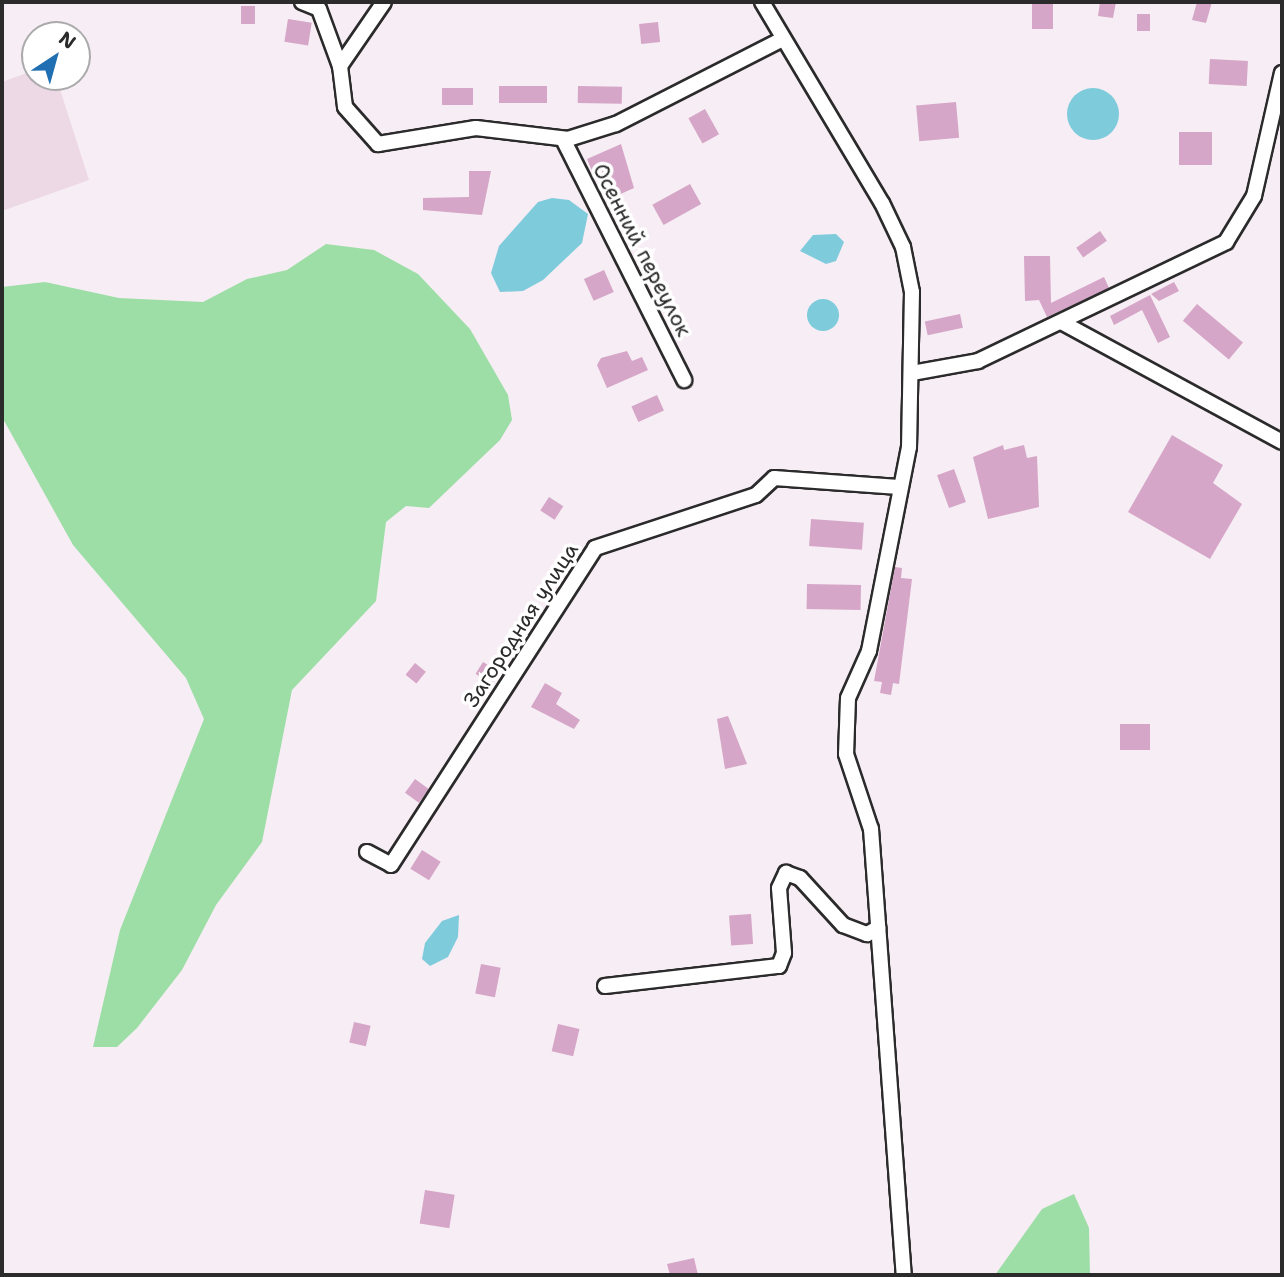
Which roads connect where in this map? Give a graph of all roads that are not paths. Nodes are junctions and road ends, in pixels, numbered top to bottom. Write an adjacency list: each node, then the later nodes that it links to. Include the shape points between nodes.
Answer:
1 (302, 2): 5 (street, via 320,9)
2 (384, 2): 5 (street)
3 (762, 2): 4 (street)
4 (781, 40): 7 (street, via 616,124); 9 (street, via 903,247 912,292)
5 (340, 66): 7 (street, via 345,107 378,144 476,128)
6 (1282, 74): 8 (street, via 1246,214 1213,252)
7 (563, 139): 10 (street, Осенний переулок)
8 (1063, 323): 9 (street, via 978,361); 11 (street)
9 (912, 373): 12 (street)
10 (684, 380)
11 (1282, 442)
12 (900, 486): 13 (street, Загородная улица, via 774,478 756,495 595,548 391,865); 14 (street, via 869,651 848,698 846,754 871,829)
13 (367, 852)
14 (878, 928): 15 (street, via 867,934 843,925 800,878 786,873 779,888 784,953 779,966); 16 (street)
15 (605, 986)
16 (904, 1275)

